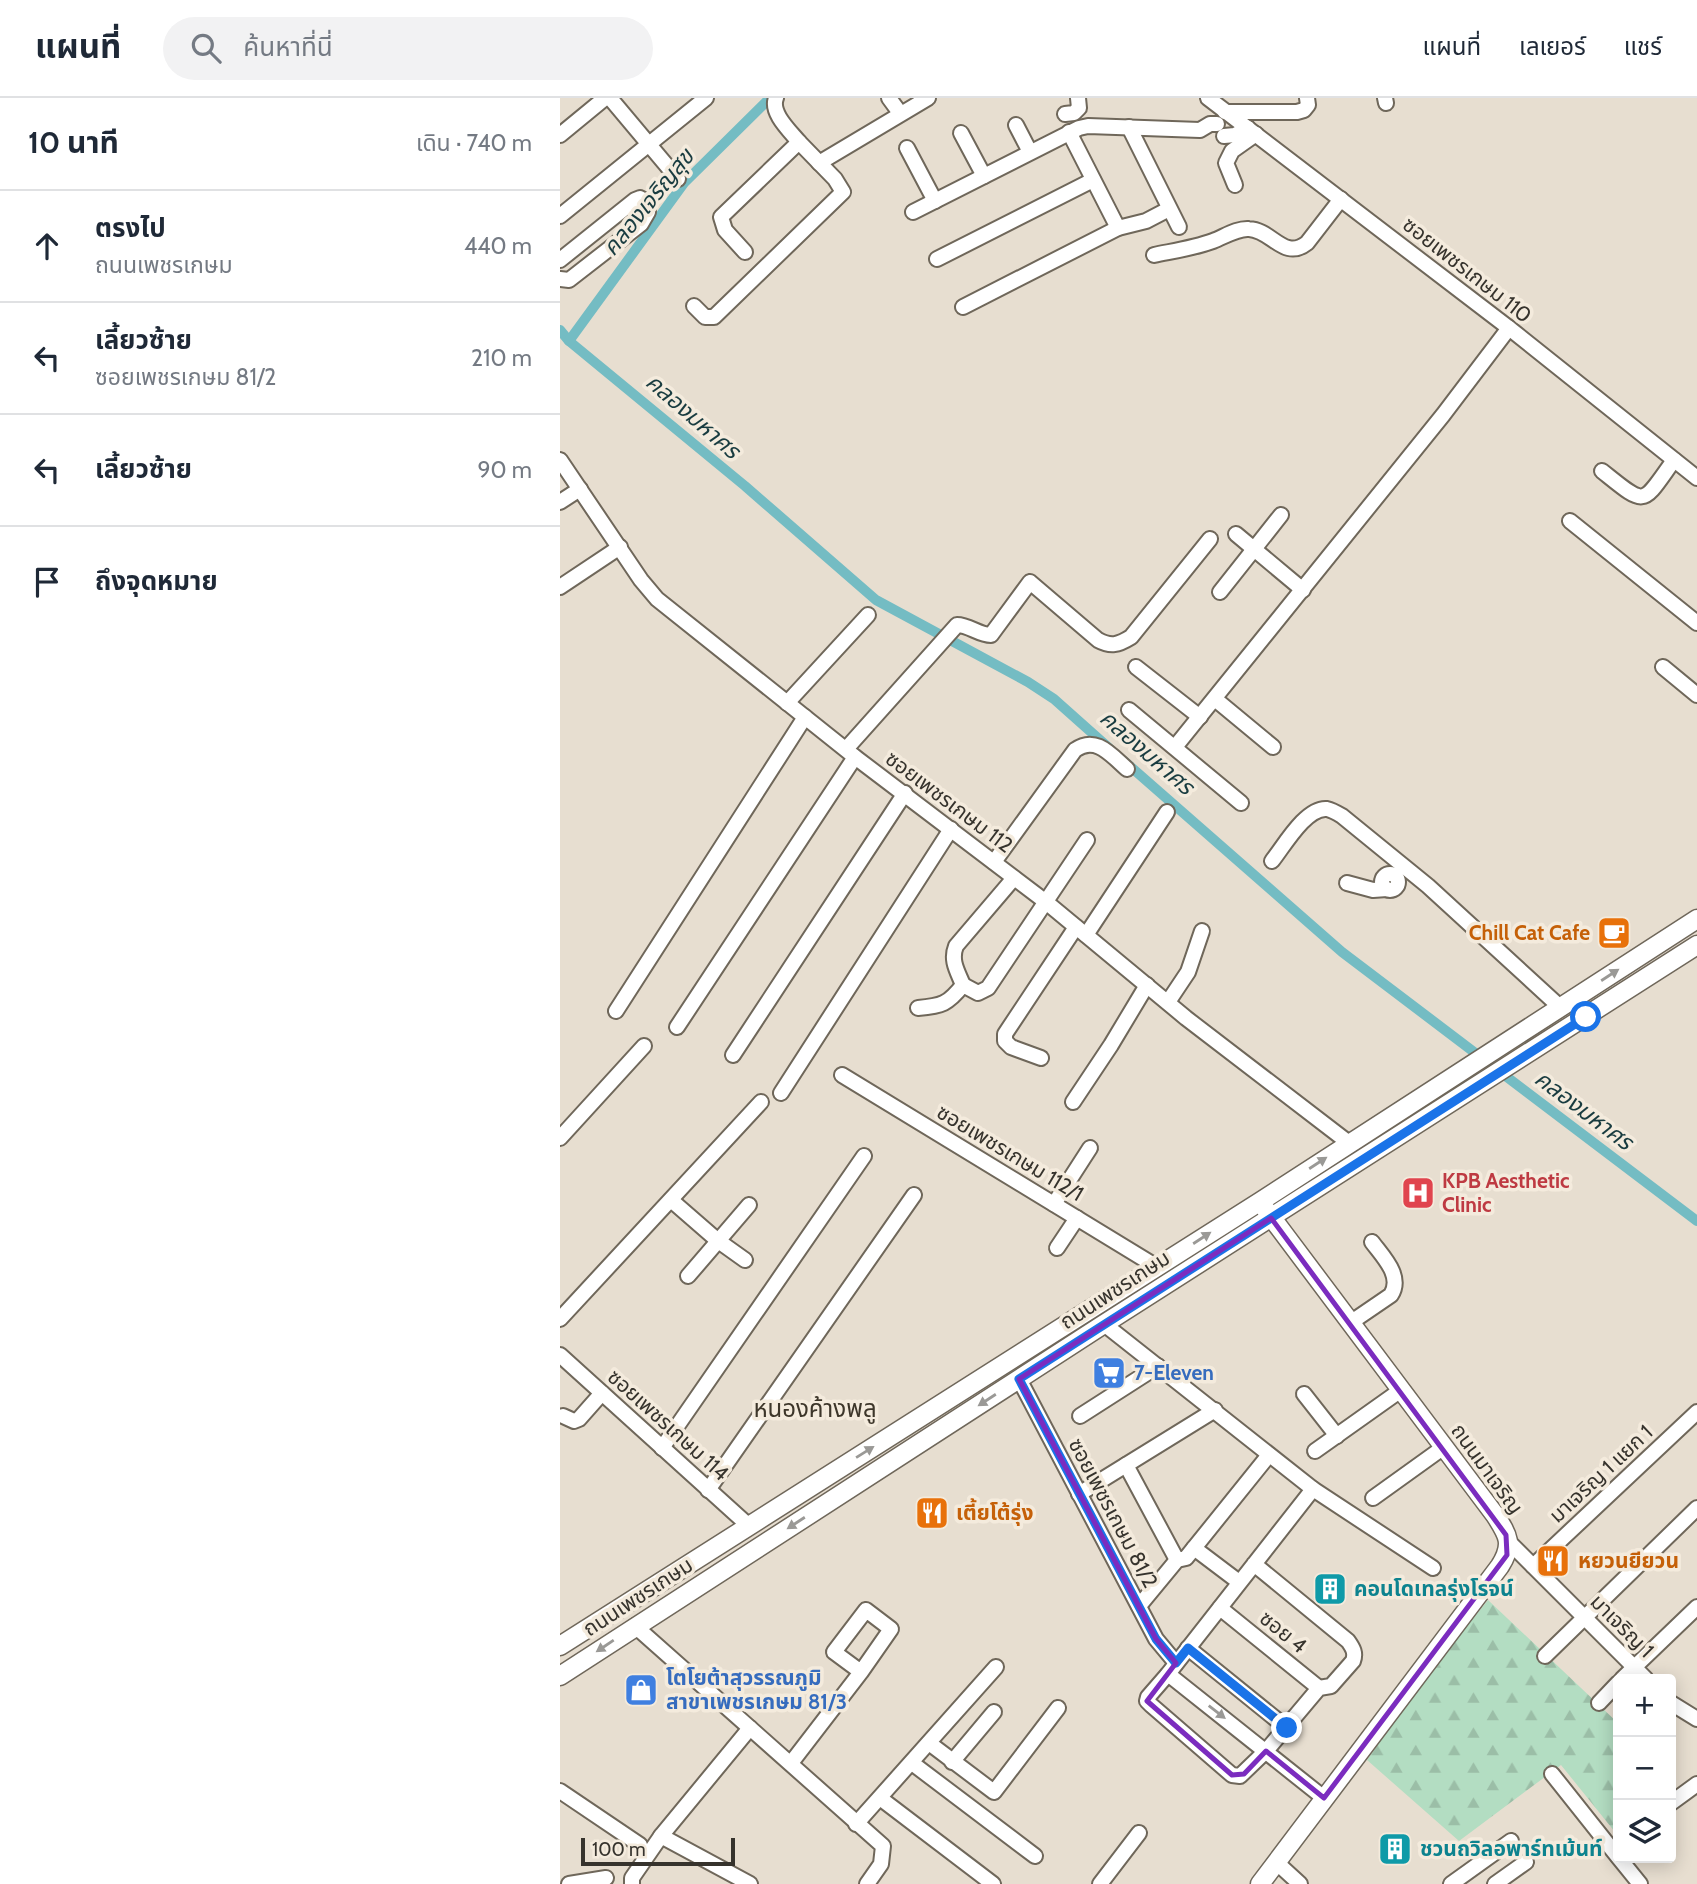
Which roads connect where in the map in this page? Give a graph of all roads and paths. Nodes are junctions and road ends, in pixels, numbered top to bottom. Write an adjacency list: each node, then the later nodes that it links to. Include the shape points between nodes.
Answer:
1 (607, 98): 17 (street); 19 (street)
2 (706, 98): 19 (street)
3 (776, 98): 18 (street, via 774,110)
4 (889, 98): 9 (street)
5 (928, 98): 9 (street)
6 (1079, 98): 10 (street, via 1079,108)
7 (1208, 98): 12 (street, ซอยเพชรเกษม 110)
8 (1307, 98): 12 (street, via 1304,110)
9 (900, 113): 22 (street)
10 (1065, 114)
11 (1016, 125): 21 (street)
12 (1222, 126): 13 (street, via 1210,124 1200,130); 14 (street, ซอยเพชรเกษม 110); 14 (street, via 1236,135)
13 (1129, 127): 15 (street, via 1087,126); 29 (street)
14 (1249, 129): 26 (street, via 1226,163); 27 (street, ซอยเพชรเกษม 110)
15 (1069, 132): 21 (street); 25 (street)
16 (961, 133): 23 (street)
17 (560, 135)
18 (799, 142): 22 (street); 34 (street, via 722,217 725,230)
19 (649, 145): 24 (street); 31 (street)
20 (907, 148): 28 (street)
21 (1030, 152): 23 (street)
22 (819, 163): 39 (street, via 843,192 714,317 705,317)
23 (984, 176): 28 (street)
24 (678, 179)
25 (1093, 180): 32 (street); 36 (street)
26 (1235, 185)
27 (1342, 200): 35 (street, via 1300,249 1286,247 1251,228); 41 (street, ซอยเพชรเกษม 110)
28 (935, 201): 30 (street)
29 (1169, 209): 32 (street); 33 (street)
30 (913, 212)
31 (560, 216)
32 (1118, 228): 40 (street)
33 (1178, 228)
34 (745, 252)
35 (1154, 255)
36 (937, 259)
37 (560, 260): 38 (street, via 635,200 647,201 648,212 641,223 569,280)
38 (560, 279)
39 (694, 306)
40 (963, 307)
41 (1509, 328): 43 (street, ซอยเพชรเกษม 110); 55 (street)
42 (560, 460): 46 (street, ซอยเพชรเกษม 112)
43 (1675, 460): 44 (street, via 1651,492 1638,498); 45 (street, ซอยเพชรเกษม 110)
44 (1602, 471)
45 (1697, 478)
46 (580, 489): 47 (street); 52 (street, ซอยเพชรเกษม 112)
47 (560, 502)
48 (1281, 515): 53 (street)
49 (1570, 521): 58 (street)
50 (1236, 534): 53 (street)
51 (1210, 539): 69 (street, via 1130,637 1118,644 1098,640 1030,582 991,635 957,625)
52 (620, 547): 54 (street); 63 (street, ซอยเพชรเกษม 112, via 657,599)
53 (1254, 549): 55 (street); 56 (street)
54 (560, 587)
55 (1303, 590): 62 (street)
56 (1220, 592)
57 (868, 615): 63 (street)
58 (1697, 623)
59 (1136, 667): 66 (street)
60 (1663, 667): 61 (street)
61 (1697, 695)
62 (1215, 699): 66 (street); 68 (street)
63 (787, 703): 65 (street, ซอยเพชรเกษม 112)
64 (1129, 710): 67 (street)
65 (805, 717): 69 (street, ซอยเพชรเกษม 112); 91 (street)
66 (1200, 717): 67 (street)
67 (1175, 747): 72 (street)
68 (1273, 747)
69 (850, 753): 71 (street, ซอยเพชรเกษม 112); 92 (street)
70 (1127, 769): 77 (street, via 1091,743 1075,750)
71 (905, 793): 74 (street, ซอยเพชรเกษม 112); 94 (street)
72 (1241, 803)
73 (1167, 812): 83 (street)
74 (951, 829): 77 (street, ซอยเพชรเกษม 112); 97 (street)
75 (1087, 841): 81 (street)
76 (1272, 861): 78 (street, via 1309,815 1329,809)
77 (994, 862): 79 (street, ซอยเพชรเกษม 112)
78 (1410, 871): 80 (street, via 1393,885 1373,890); 89 (street)
79 (1014, 878): 81 (street, ซอยเพชรเกษม 112); 86 (street, via 956,946 953,962)
80 (1347, 883)
81 (1046, 902): 83 (street, ซอยเพชรเกษม 112); 86 (street, via 988,988 978,993)
82 (1697, 919): 89 (main road, ถนนเพชรเกษม, one-way to 82)
83 (1081, 931): 87 (street, ซอยเพชรเกษม 112); 95 (street, via 1005,1034 1011,1047)
84 (1202, 931): 88 (street, via 1188,972)
85 (1697, 945): 110 (main road, ถนนเพชรเกษม)
86 (964, 985): 90 (street, via 945,1004)
87 (1147, 985): 88 (street, ซอยเพชรเกษม 112); 99 (street)
88 (1168, 1002): 101 (street, ซอยเพชรเกษม 112)
89 (1560, 1007): 101 (main road, ถนนเพชรเกษม)
90 (918, 1008)
91 (616, 1011)
92 (677, 1027)
93 (644, 1046): 100 (street)
94 (733, 1055)
95 (1041, 1058)
96 (842, 1075): 107 (street, ซอยเพชรเกษม 112/1)
97 (782, 1093)
98 (761, 1102): 105 (street)
99 (1073, 1102)
100 (560, 1138)
101 (1349, 1143): 106 (main road, ถนนเพชรเกษม, one-way to 101)
102 (1090, 1148): 107 (street)
103 (864, 1156): 132 (street)
104 (914, 1195): 137 (street)
105 (671, 1200): 111 (street); 117 (street)
106 (1261, 1201): 110 (main road, ถนนมาเจริญ); 115 (main road, ถนนเพชรเกษม, one-way to 106)
107 (1054, 1204): 109 (street, ซอยเพชรเกษม 112/1)
108 (749, 1205): 111 (street)
109 (1077, 1218): 113 (street); 115 (street, ซอยเพชรเกษม 112/1)
110 (1272, 1218): 118 (main road, ถนนมาเจริญ); 119 (main road, ถนนเพชรเกษม)
111 (717, 1240): 114 (street); 116 (street)
112 (1372, 1242): 118 (street, via 1392,1270 1394,1290)
113 (1057, 1248)
114 (745, 1261)
115 (1157, 1267): 141 (main road, ถนนเพชรเกษม, one-way to 115)
116 (688, 1276)
117 (560, 1320)
118 (1350, 1323): 123 (main road, ถนนมาเจริญ)
119 (1104, 1324): 121 (street); 122 (main road, ถนนเพชรเกษม)
120 (560, 1355): 124 (street, ซอยเพชรเกษม 114)
121 (1158, 1366): 126 (street); 129 (street)
122 (1019, 1379): 138 (street, ซอยเพชรเกษม 81/2); 153 (main road, ถนนเพชรเกษม, one-way to 153)
123 (1401, 1390): 130 (street); 131 (main road, ถนนมาเจริญ)
124 (602, 1393): 128 (street, via 579,1419); 132 (street, ซอยเพชรเกษม 114)
125 (1304, 1394): 130 (street)
126 (1214, 1410): 134 (street); 135 (street)
127 (1697, 1412): 146 (street, มาเจริญ 1 แยก 1)
128 (563, 1416)
129 (1080, 1416)
130 (1337, 1436): 133 (street)
131 (1444, 1447): 139 (street); 142 (main road, ถนนมาเจริญ)
132 (662, 1448): 137 (street, ซอยเพชรเกษม 114)
133 (1315, 1451)
134 (1269, 1455): 136 (street); 143 (street)
135 (1126, 1465): 138 (street); 144 (street)
136 (1312, 1489): 145 (street); 147 (street)
137 (708, 1490): 141 (street, ซอยเพชรเกษม 114)
138 (1079, 1494): 149 (street, ซอยเพชรเกษม 81/2)
139 (1373, 1498)
140 (1697, 1508): 152 (street)
141 (748, 1526): 154 (main road, ถนนเพชรเกษม)
142 (1509, 1542): 146 (street, มาเจริญ 1); 182 (main road, ถนนมาเจริญ, via 1500,1566)
143 (1194, 1548): 144 (street, via 1186,1558); 148 (street)
144 (1177, 1560): 149 (street)
145 (1254, 1564): 148 (street); 164 (street, via 1355,1651 1353,1661 1331,1686)
146 (1533, 1566): 152 (street, มาเจริญ 1)
147 (1433, 1568)
148 (1239, 1582): 151 (street)
149 (1139, 1606): 159 (street, ซอยเพชรเกษม 81/2)
150 (1697, 1607): 158 (street)
151 (1220, 1608): 155 (street); 164 (street, ซอย 4)
152 (1584, 1617): 156 (street); 158 (street, มาเจริญ 1)
153 (635, 1626): 163 (main road, ถนนเพชรเกษม, one-way to 163); 171 (street)
154 (560, 1646)
155 (1188, 1648): 159 (street); 172 (street)
156 (1545, 1656)
157 (996, 1667): 173 (street)
158 (1634, 1667): 161 (street); 162 (street, มาเจริญ 1)
159 (1172, 1668): 174 (street, ซอยเพชรเกษม 81/2, one-way to 174); 174 (street, via 1147,1701 1232,1775 1240,1776)
160 (861, 1672): 176 (street)
161 (1627, 1674)
162 (1641, 1674)
163 (560, 1676)
164 (1319, 1688): 172 (street)
165 (1613, 1688): 166 (street)
166 (1599, 1703)
167 (1676, 1706): 170 (street)
168 (1058, 1708): 175 (street, via 994,1792)
169 (994, 1712): 175 (street)
170 (1697, 1719)
171 (750, 1728): 176 (street); 186 (street)
172 (1287, 1728): 174 (street)
173 (929, 1743): 175 (street); 177 (street)
174 (1266, 1751): 182 (street, ซอยเพชรเกษม 81/2)
175 (952, 1762)
176 (791, 1763): 184 (street)
177 (912, 1763): 181 (street); 190 (street)
178 (1552, 1774): 189 (street)
179 (1697, 1784): 183 (street)
180 (560, 1791): 188 (street)
181 (880, 1798): 184 (street); 199 (street)
182 (1324, 1798): 192 (main road, ถนนมาเจริญ)
183 (1675, 1800)
184 (856, 1824): 198 (street, via 883,1846 881,1864)
185 (1139, 1833): 200 (street)
186 (661, 1836): 196 (street); 197 (street)
187 (1511, 1841): 203 (street)
188 (640, 1845)
189 (1613, 1846)
190 (1035, 1856)
191 (1526, 1861): 204 (street)
192 (1276, 1862): 201 (main road, ถนนมาเจริญ); 202 (street)
193 (1625, 1863): 205 (street)
194 (606, 1878): 195 (street)
195 (569, 1884)
196 (632, 1884)
197 (750, 1884)
198 (867, 1884)
199 (993, 1884)
200 (1100, 1884)
201 (1260, 1884)
202 (1300, 1884)
203 (1451, 1884)
204 (1495, 1884)
205 (1640, 1884)

